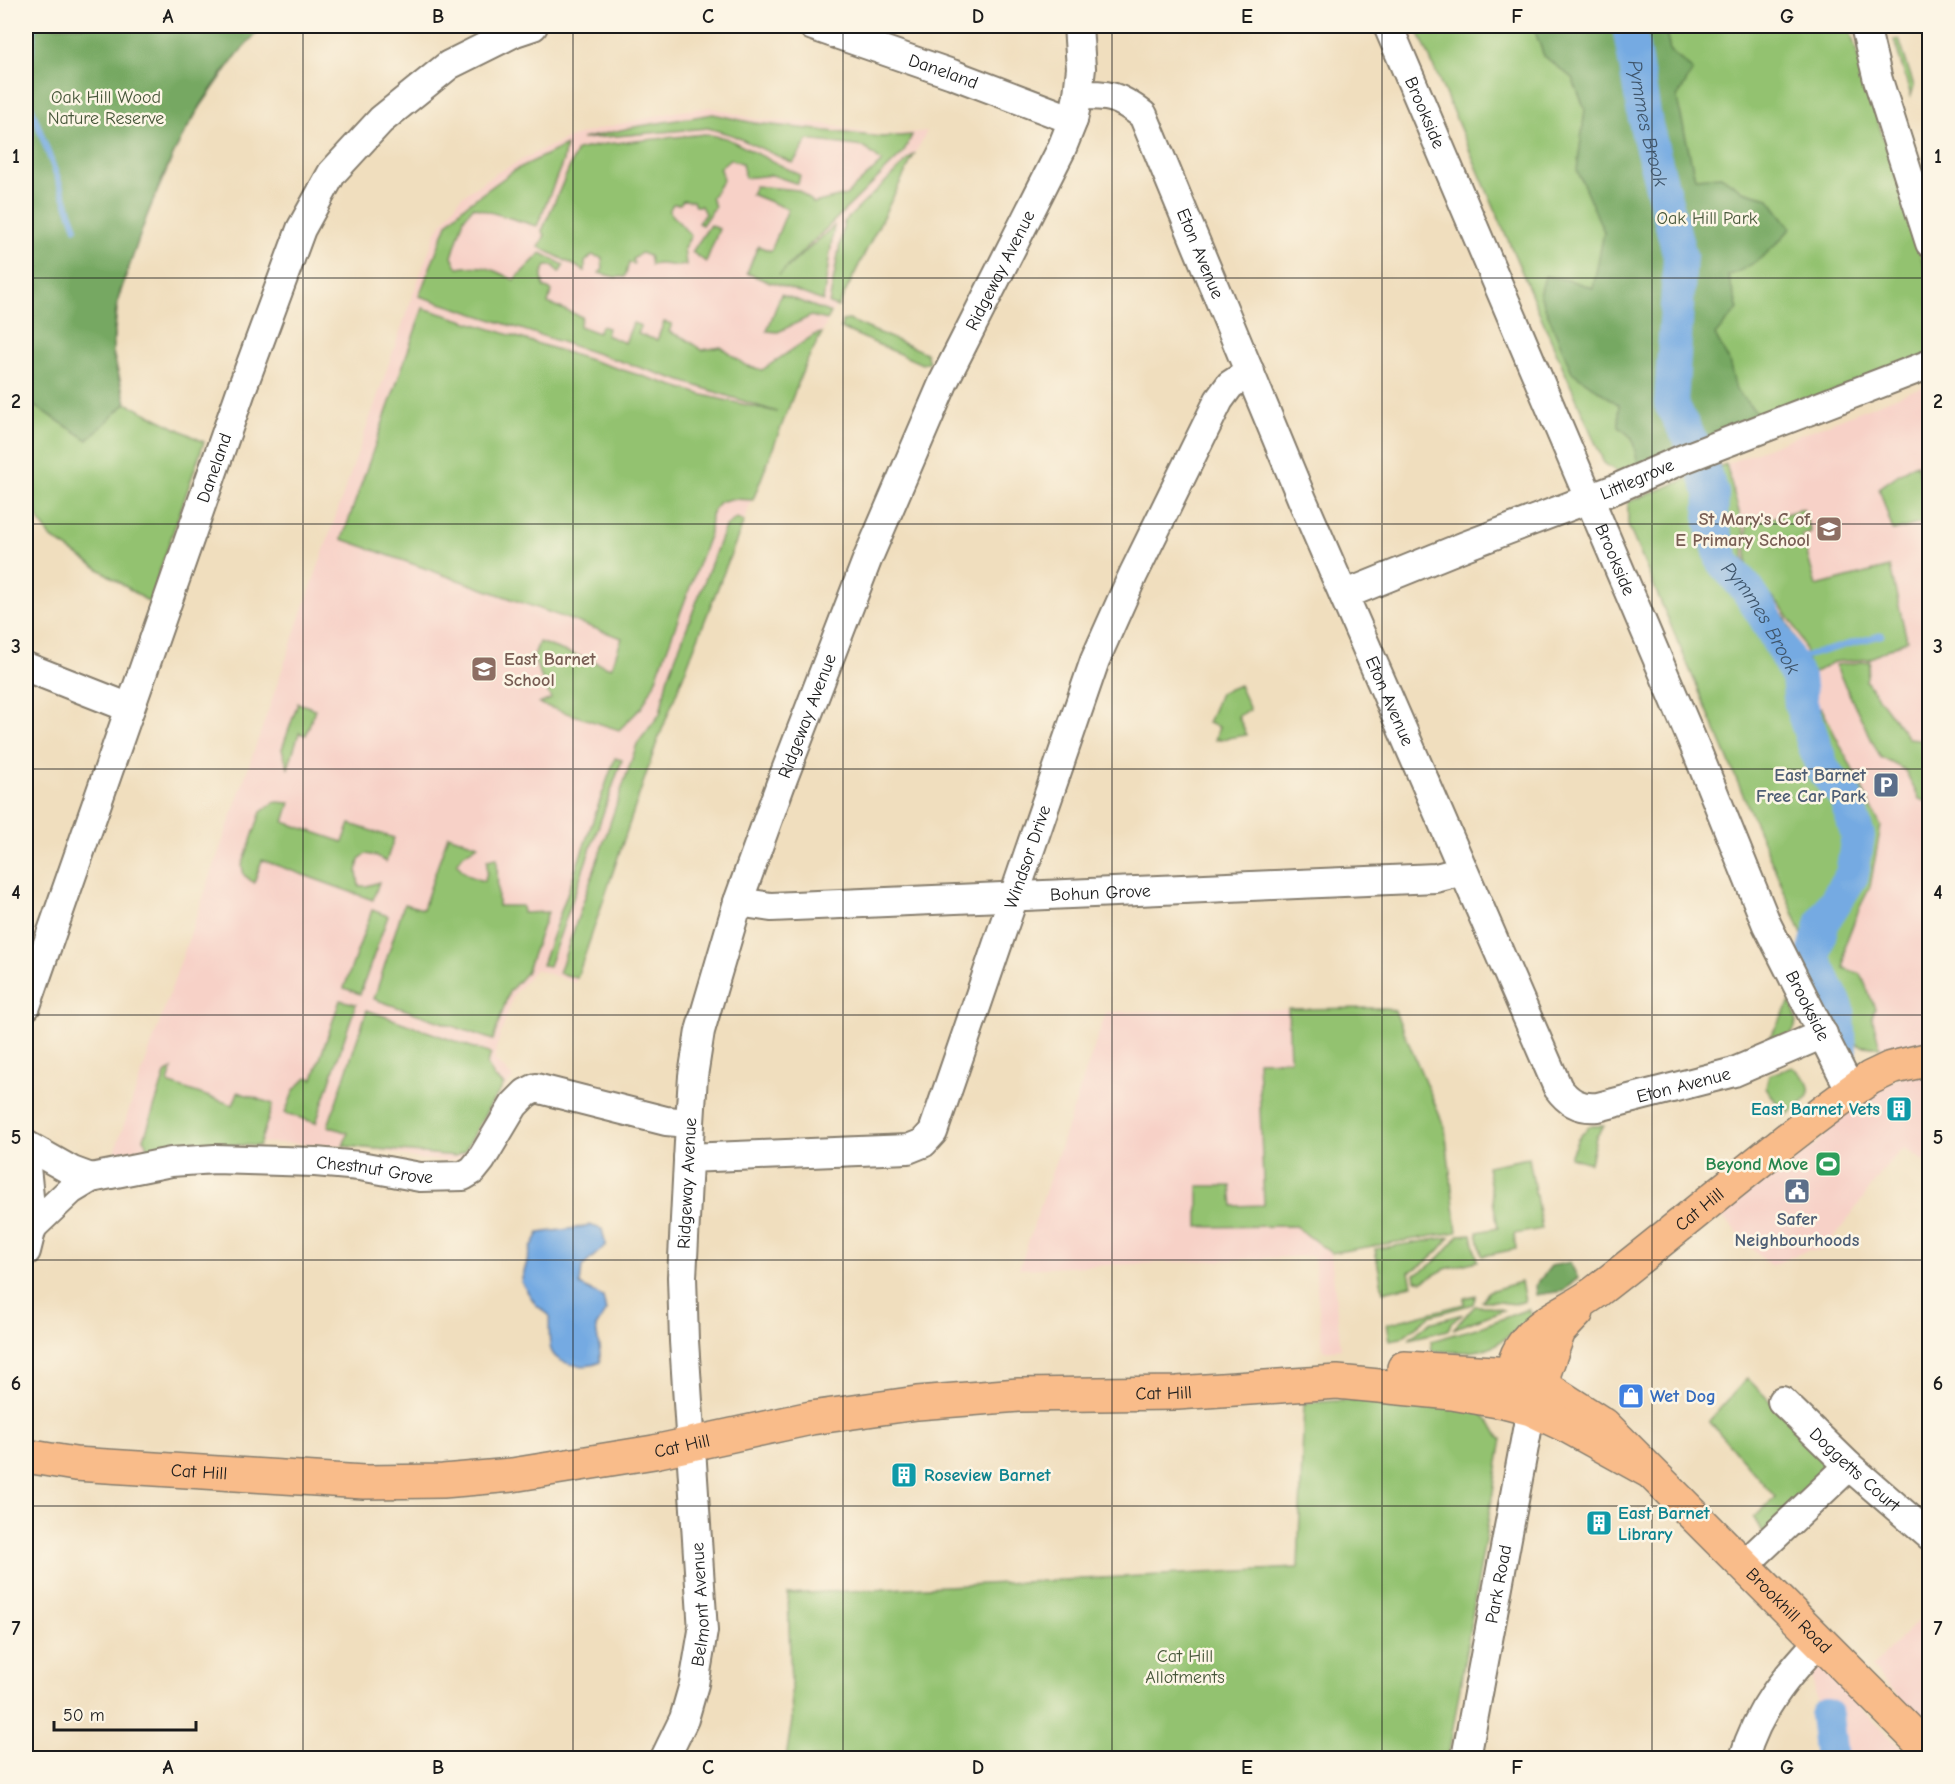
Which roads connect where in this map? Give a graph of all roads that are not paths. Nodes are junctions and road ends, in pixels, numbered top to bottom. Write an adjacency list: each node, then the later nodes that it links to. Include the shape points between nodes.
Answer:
1 (533, 26): 13 (street, Daneland, via 449,65 381,120 332,173 292,251)
2 (813, 26): 6 (street, Daneland, via 952,74)
3 (1077, 26): 6 (street, Ridgeway Avenue, via 1081,68)
4 (1388, 26): 10 (street, Brookside)
5 (1865, 26): 7 (street)
6 (1076, 107): 9 (street, Eton Avenue, via 1110,95 1143,115); 16 (street, Ridgeway Avenue, via 1061,150 953,362 867,560)
7 (1929, 243)
8 (1929, 364): 10 (street, Littlegrove)
9 (1250, 372): 11 (street, Eton Avenue); 15 (street, Windsor Drive, via 1230,385 1219,400 1128,586 1095,660)
10 (1588, 500): 11 (street, Littlegrove); 19 (street, Brookside, via 1767,925)
11 (1344, 596): 14 (street, Eton Avenue)
12 (26, 667): 13 (street)
13 (130, 708): 17 (street, Daneland)
14 (1463, 871): 15 (street, Bohun Grove, via 1436,878); 19 (street, Eton Avenue, via 1558,1088 1576,1104 1598,1107 1734,1072)
15 (1014, 896): 16 (street, Bohun Grove, via 771,907); 22 (street, Windsor Drive, via 940,1115 923,1143 908,1149)
16 (738, 902): 20 (street, Ridgeway Avenue, via 700,1031)
17 (26, 1006)
18 (1929, 1059): 19 (main road, Cat Hill, via 1891,1068 1870,1078)
19 (1836, 1061): 26 (main road, Cat Hill, via 1753,1166 1594,1294 1559,1331)
20 (690, 1123): 22 (street, Ridgeway Avenue); 24 (street, Chestnut Grove, via 666,1121 536,1088 514,1105 481,1160 463,1176 420,1177 360,1166 215,1159 171,1162)
21 (26, 1145): 24 (street)
22 (688, 1158): 28 (street, Ridgeway Avenue, via 682,1277)
23 (26, 1167): 25 (street)
24 (91, 1178): 25 (street, Chestnut Grove, via 71,1190)
25 (29, 1239)
26 (1528, 1389): 28 (main road, Cat Hill, via 1504,1401 1337,1382 1177,1393 1048,1394 936,1401 812,1418); 32 (main road, Brookhill Road, via 1569,1426 1647,1470); 36 (street, Park Road)
27 (1782, 1401): 30 (street, Doggetts Court)
28 (690, 1444): 29 (main road, Cat Hill, via 512,1475 431,1481 364,1482 75,1464); 35 (street, Belmont Avenue, via 703,1631 684,1719)
29 (26, 1456)
30 (1849, 1466): 31 (street, Doggetts Court); 32 (street)
31 (1929, 1536)
32 (1744, 1565): 33 (main road, Brookhill Road)
33 (1820, 1640): 34 (main road, Brookhill Road); 37 (street, via 1774,1694)
34 (1929, 1752)
35 (665, 1758)
36 (1466, 1758)
37 (1744, 1758)

